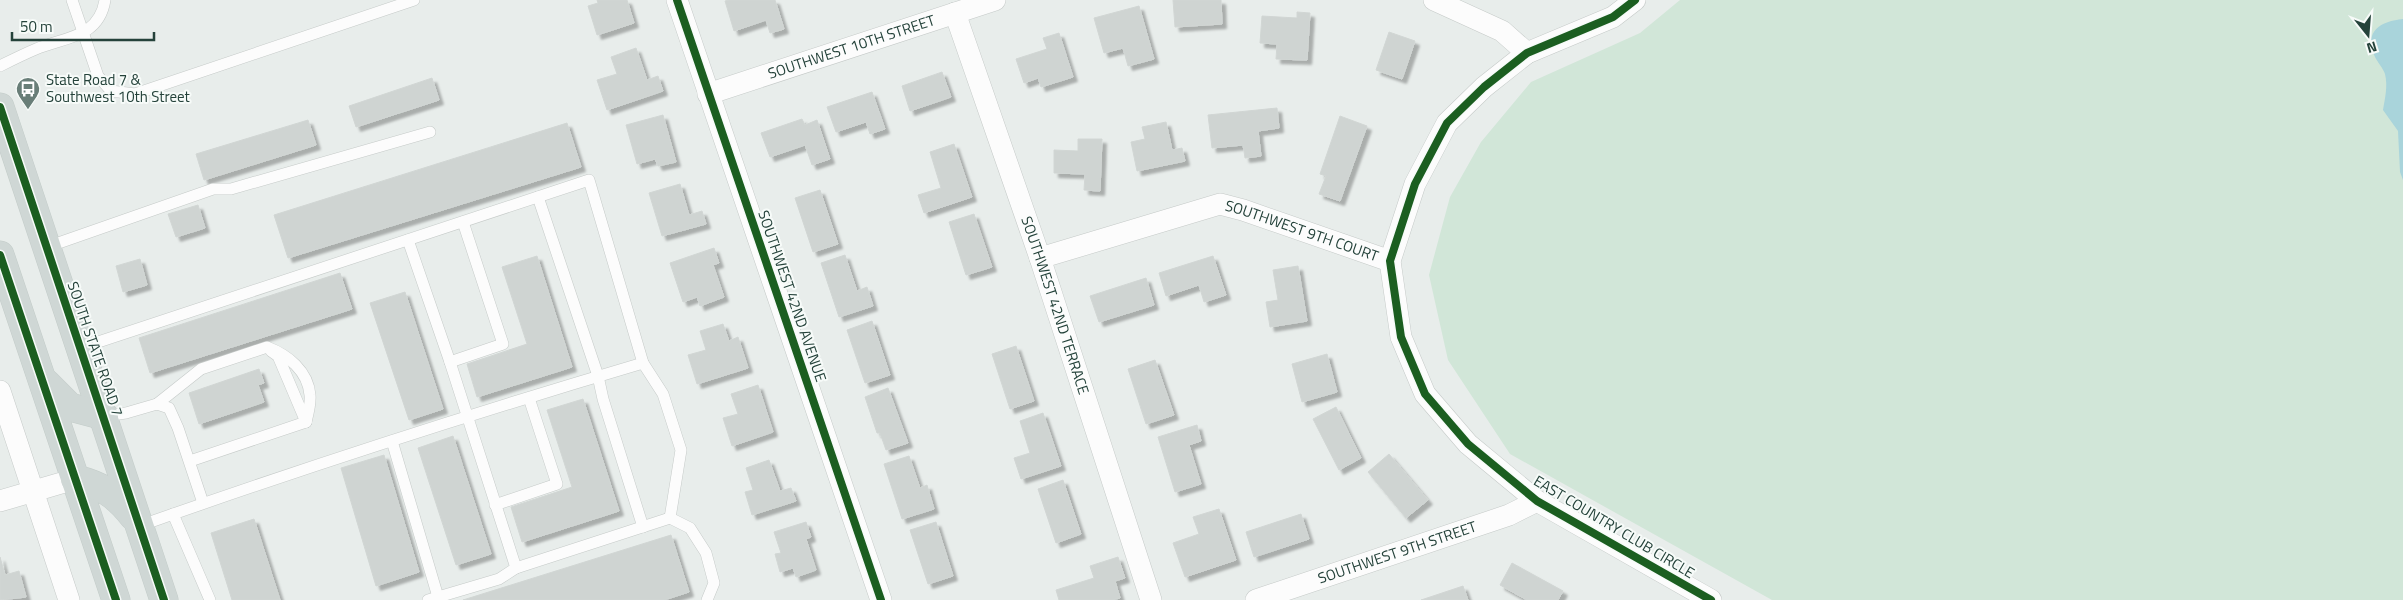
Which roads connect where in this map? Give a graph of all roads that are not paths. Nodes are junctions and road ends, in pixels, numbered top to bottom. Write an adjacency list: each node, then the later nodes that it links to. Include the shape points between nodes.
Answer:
1 (72, 0): 9 (lane)
2 (105, 0): 9 (lane, via 103,13)
3 (414, 0): 9 (lane, via 135,94 112,91 98,76)
4 (677, 0): 12 (street, SOUTHWEST 42ND AVENUE)
5 (995, 0): 8 (street, SOUTHWEST 10TH STREET)
6 (1434, 0): 10 (street, via 1502,31)
7 (1635, 0): 10 (street, EAST COUNTRY CLUB CIRCLE, via 1613,18)
8 (955, 12): 12 (street, SOUTHWEST 10TH STREET); 20 (street, SOUTHWEST 42ND TERRACE)
9 (84, 33): 11 (lane, via 37,48)
10 (1527, 53): 21 (street, EAST COUNTRY CLUB CIRCLE, via 1484,87 1447,123 1415,184)
11 (0, 66)
12 (708, 94): 53 (street, SOUTHWEST 42ND AVENUE)
13 (0, 107): 18 (main road, SOUTH STATE ROAD 7)
14 (430, 132): 18 (lane, via 231,189 214,189)
15 (538, 197): 16 (lane); 25 (lane, via 589,180); 26 (lane)
16 (463, 222): 17 (lane); 24 (lane, via 503,344)
17 (408, 240): 23 (lane); 24 (lane)
18 (47, 247): 23 (main road, SOUTH STATE ROAD 7)
19 (0, 255): 27 (main road)
20 (1040, 258): 21 (street, SOUTHWEST 9TH COURT, via 1220,204); 54 (street, SOUTHWEST 42ND TERRACE)
21 (1390, 261): 38 (street, EAST COUNTRY CLUB CIRCLE, via 1401,337 1425,394 1468,444)
22 (267, 347): 30 (lane, via 201,369); 33 (lane, via 278,356); 33 (lane, via 284,354 305,376 310,395)
23 (80, 348): 31 (main road, SOUTH STATE ROAD 7)
24 (450, 362): 32 (lane)
25 (643, 363): 26 (lane); 43 (lane, via 663,394 681,450)
26 (598, 376): 29 (lane); 45 (lane)
27 (41, 378): 31 (main road, via 70,407); 36 (main road)
28 (0, 391): 37 (street)
29 (528, 398): 32 (lane); 41 (lane, via 557,484)
30 (157, 404): 31 (lane); 35 (lane, via 169,408)
31 (104, 416): 44 (main road, SOUTH STATE ROAD 7)
32 (469, 416): 34 (lane); 41 (lane)
33 (306, 422): 35 (lane)
34 (392, 442): 40 (lane); 47 (lane)
35 (190, 461): 40 (lane)
36 (75, 479): 37 (street); 44 (main road, via 107,490 123,503); 49 (main road)
37 (34, 490): 39 (street); 48 (street)
38 (1537, 501): 55 (street, SOUTHWEST 9TH STREET, via 1509,515); 56 (street, EAST COUNTRY CLUB CIRCLE)
39 (0, 502)
40 (203, 503): 42 (lane)
41 (495, 505): 46 (lane)
42 (173, 514): 44 (lane); 51 (lane)
43 (670, 518): 45 (lane); 52 (lane, via 690,528 706,552 714,583)
44 (139, 526): 50 (main road, SOUTH STATE ROAD 7)
45 (643, 527): 46 (lane)
46 (516, 568): 47 (lane, via 499,579)
47 (433, 599)
48 (69, 600)
49 (116, 600)
50 (164, 600)
51 (210, 600)
52 (708, 600)
53 (881, 600)
54 (1152, 600)
55 (1256, 600)
56 (1711, 600)

